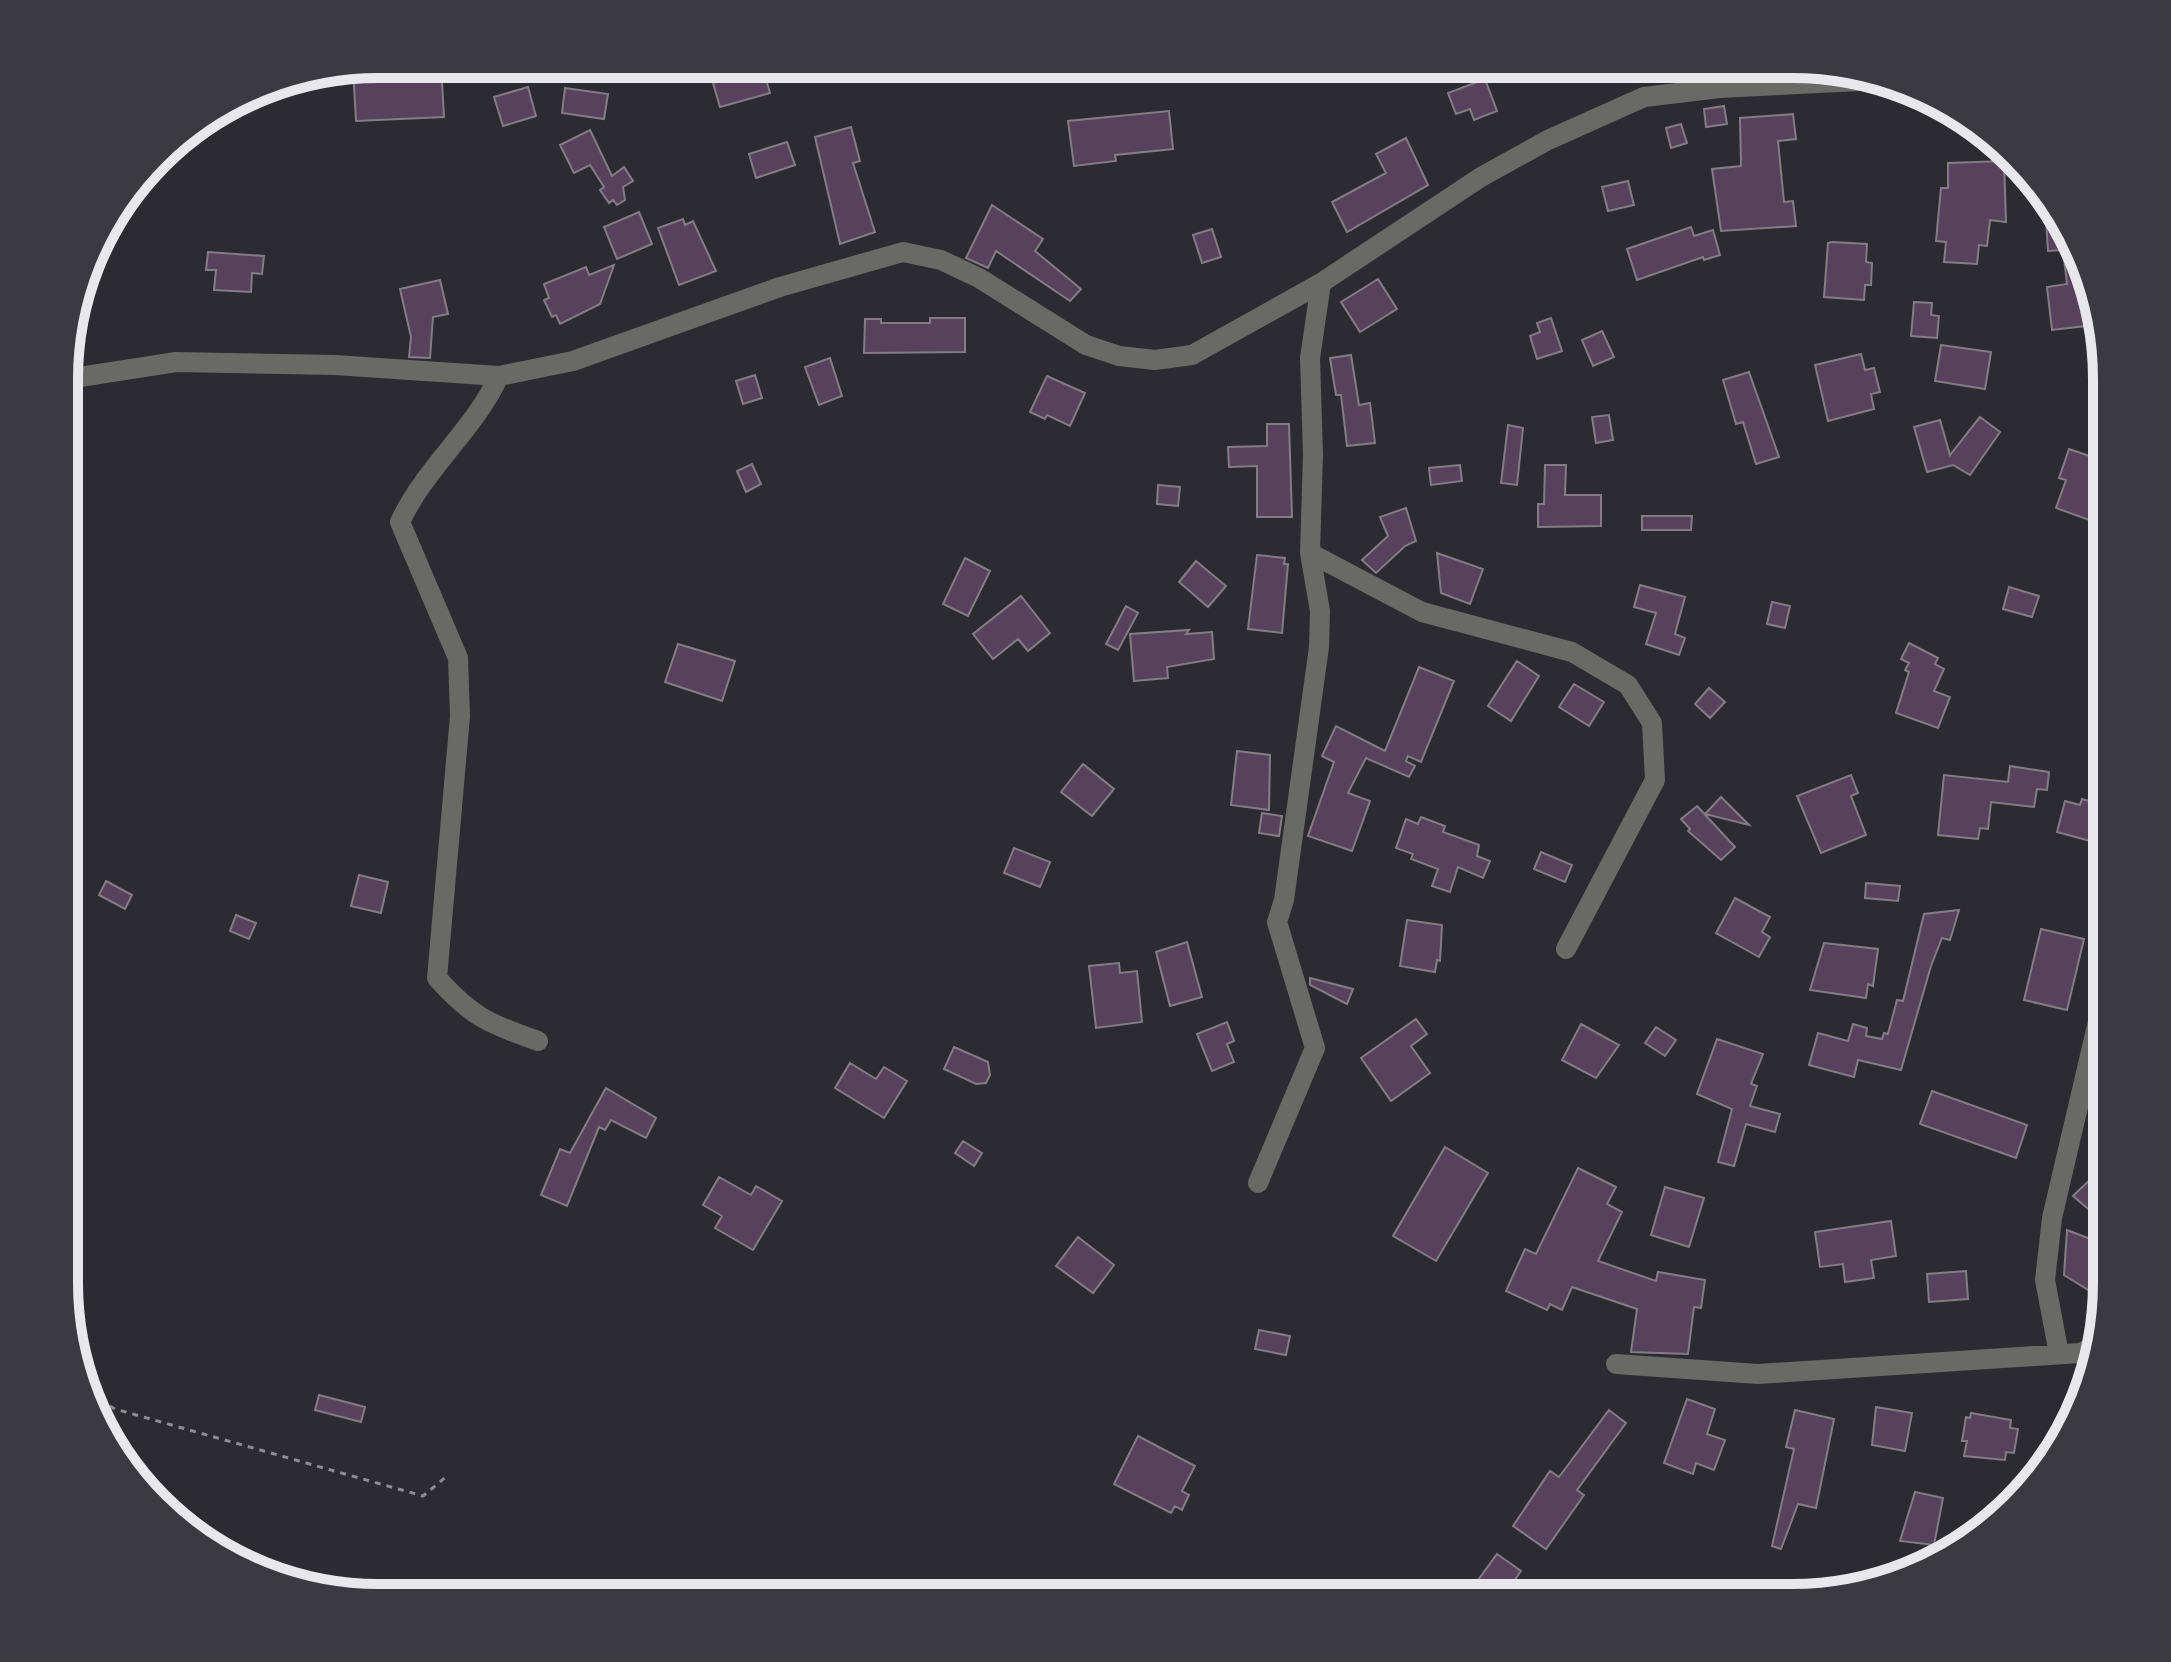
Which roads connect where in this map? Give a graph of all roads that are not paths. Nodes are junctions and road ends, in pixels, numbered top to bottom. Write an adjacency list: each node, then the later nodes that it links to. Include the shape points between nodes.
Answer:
1 (1838, 82): 2 (street, via 1644,97 1481,177)
2 (1321, 283): 3 (street, via 1192,355 1155,360 1086,345 979,278 941,260 903,252 780,287 573,361); 5 (street, via 1310,358)
3 (499, 376): 4 (street, via 176,362); 7 (street, via 487,402 412,495 400,522 458,658 460,716 437,978 463,1007 490,1024)
4 (78, 377)
5 (1310, 553): 6 (street, via 1422,612 1572,652 1628,685 1652,723 1655,780); 9 (street, via 1320,611 1316,691 1277,922 1315,1048)
6 (1566, 949)
7 (538, 1041)
8 (2093, 1043): 11 (street, via 2052,1218 2045,1280)
9 (1258, 1183)
10 (2085, 1351): 11 (street)
11 (2059, 1354): 12 (street, via 1758,1374)
12 (1616, 1364)

